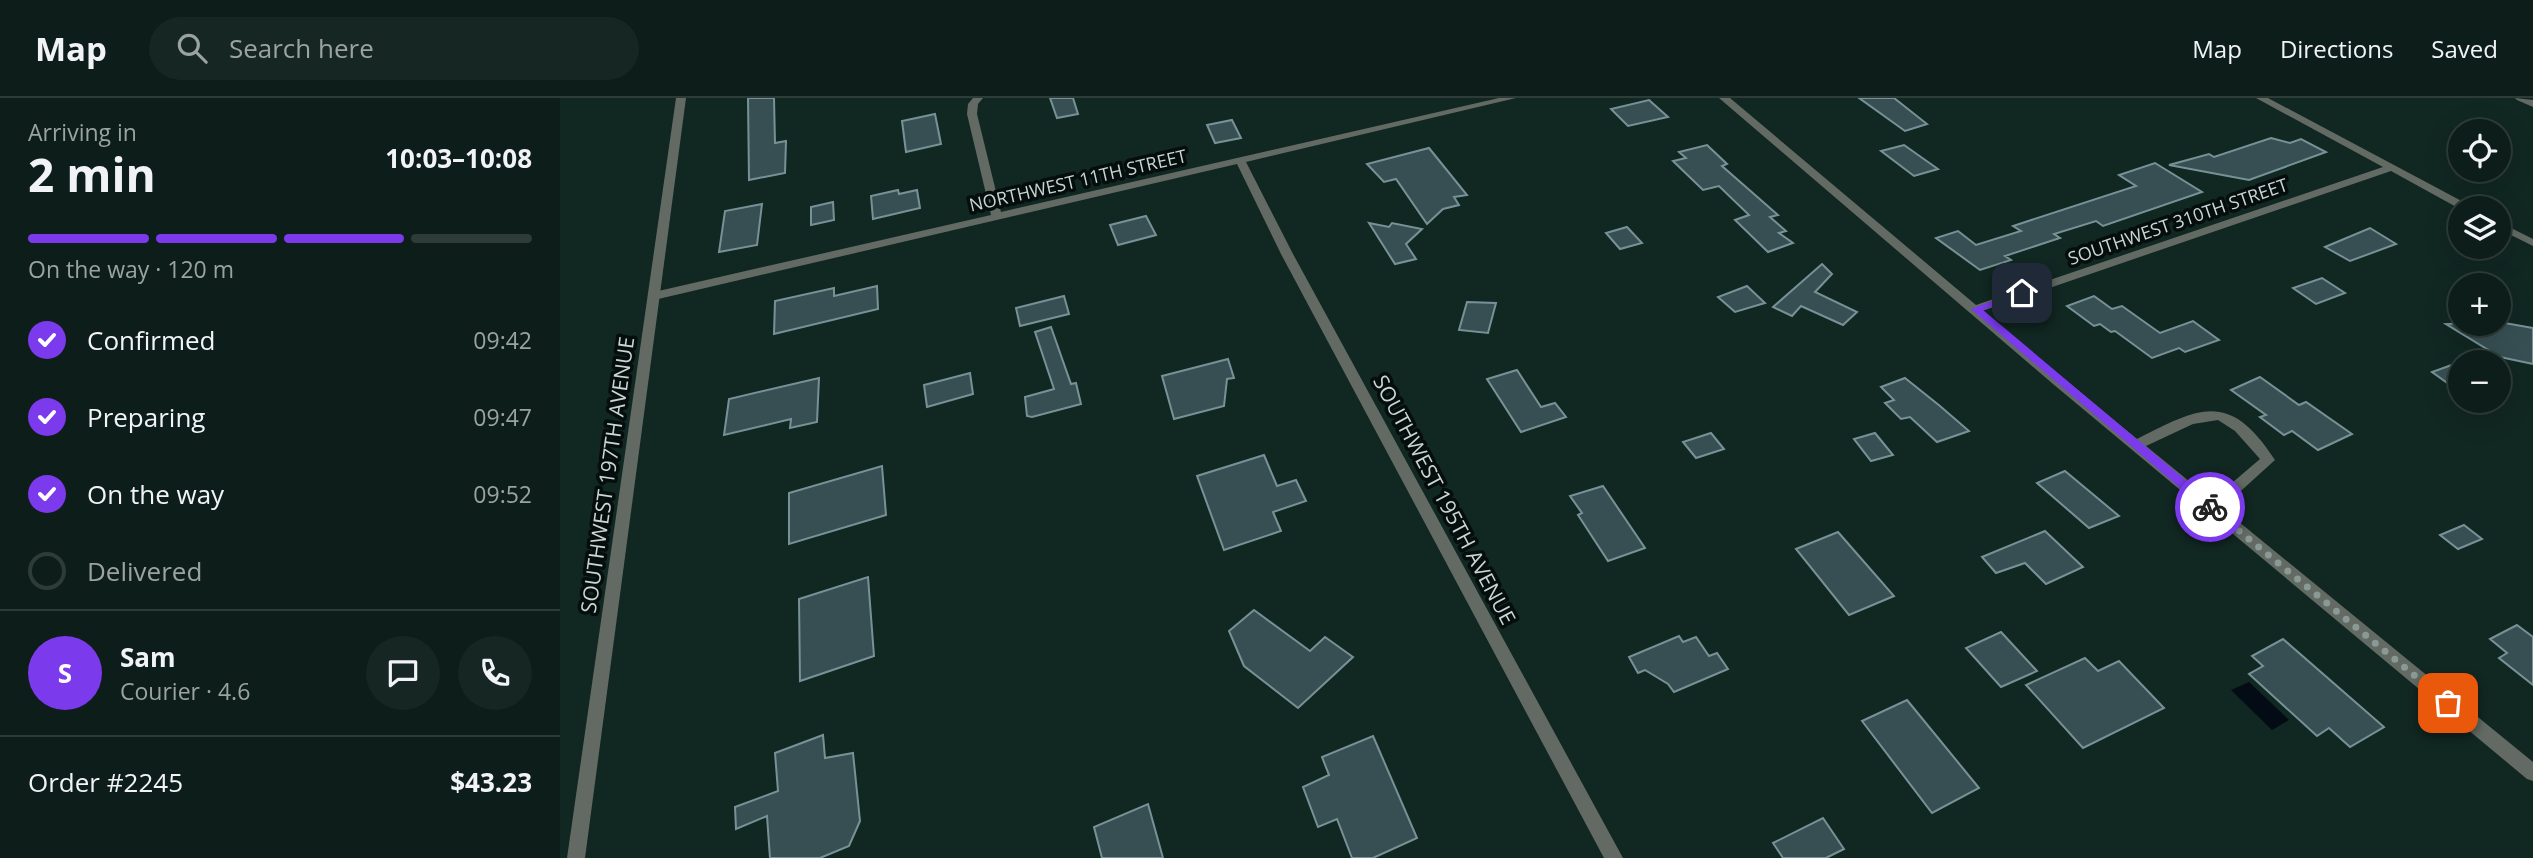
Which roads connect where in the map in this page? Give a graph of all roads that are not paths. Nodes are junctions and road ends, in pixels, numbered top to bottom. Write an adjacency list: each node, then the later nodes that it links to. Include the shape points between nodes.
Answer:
1 (681, 98): 14 (street, SOUTHWEST 197TH AVENUE)
2 (978, 98): 11 (street, via 972,114)
3 (1511, 98): 8 (street, NORTHWEST 11TH STREET)
4 (1724, 98): 15 (street)
5 (2261, 98): 9 (street)
6 (2520, 98): 7 (street)
7 (2533, 104)
8 (1240, 161): 11 (street, NORTHWEST 11TH STREET); 20 (street, SOUTHWEST 195TH AVENUE)
9 (2391, 169): 10 (street); 15 (street, SOUTHWEST 310TH STREET)
10 (2448, 198)
11 (997, 218): 14 (street, NORTHWEST 11TH STREET)
12 (2511, 231): 13 (street)
13 (2533, 243)
14 (654, 296): 19 (street, SOUTHWEST 197TH AVENUE)
15 (1975, 309): 16 (street)
16 (2136, 445): 17 (street); 17 (street, via 2192,420 2219,415 2236,424 2268,460)
17 (2212, 509): 18 (street)
18 (2533, 773)
19 (576, 858)
20 (1614, 858)

